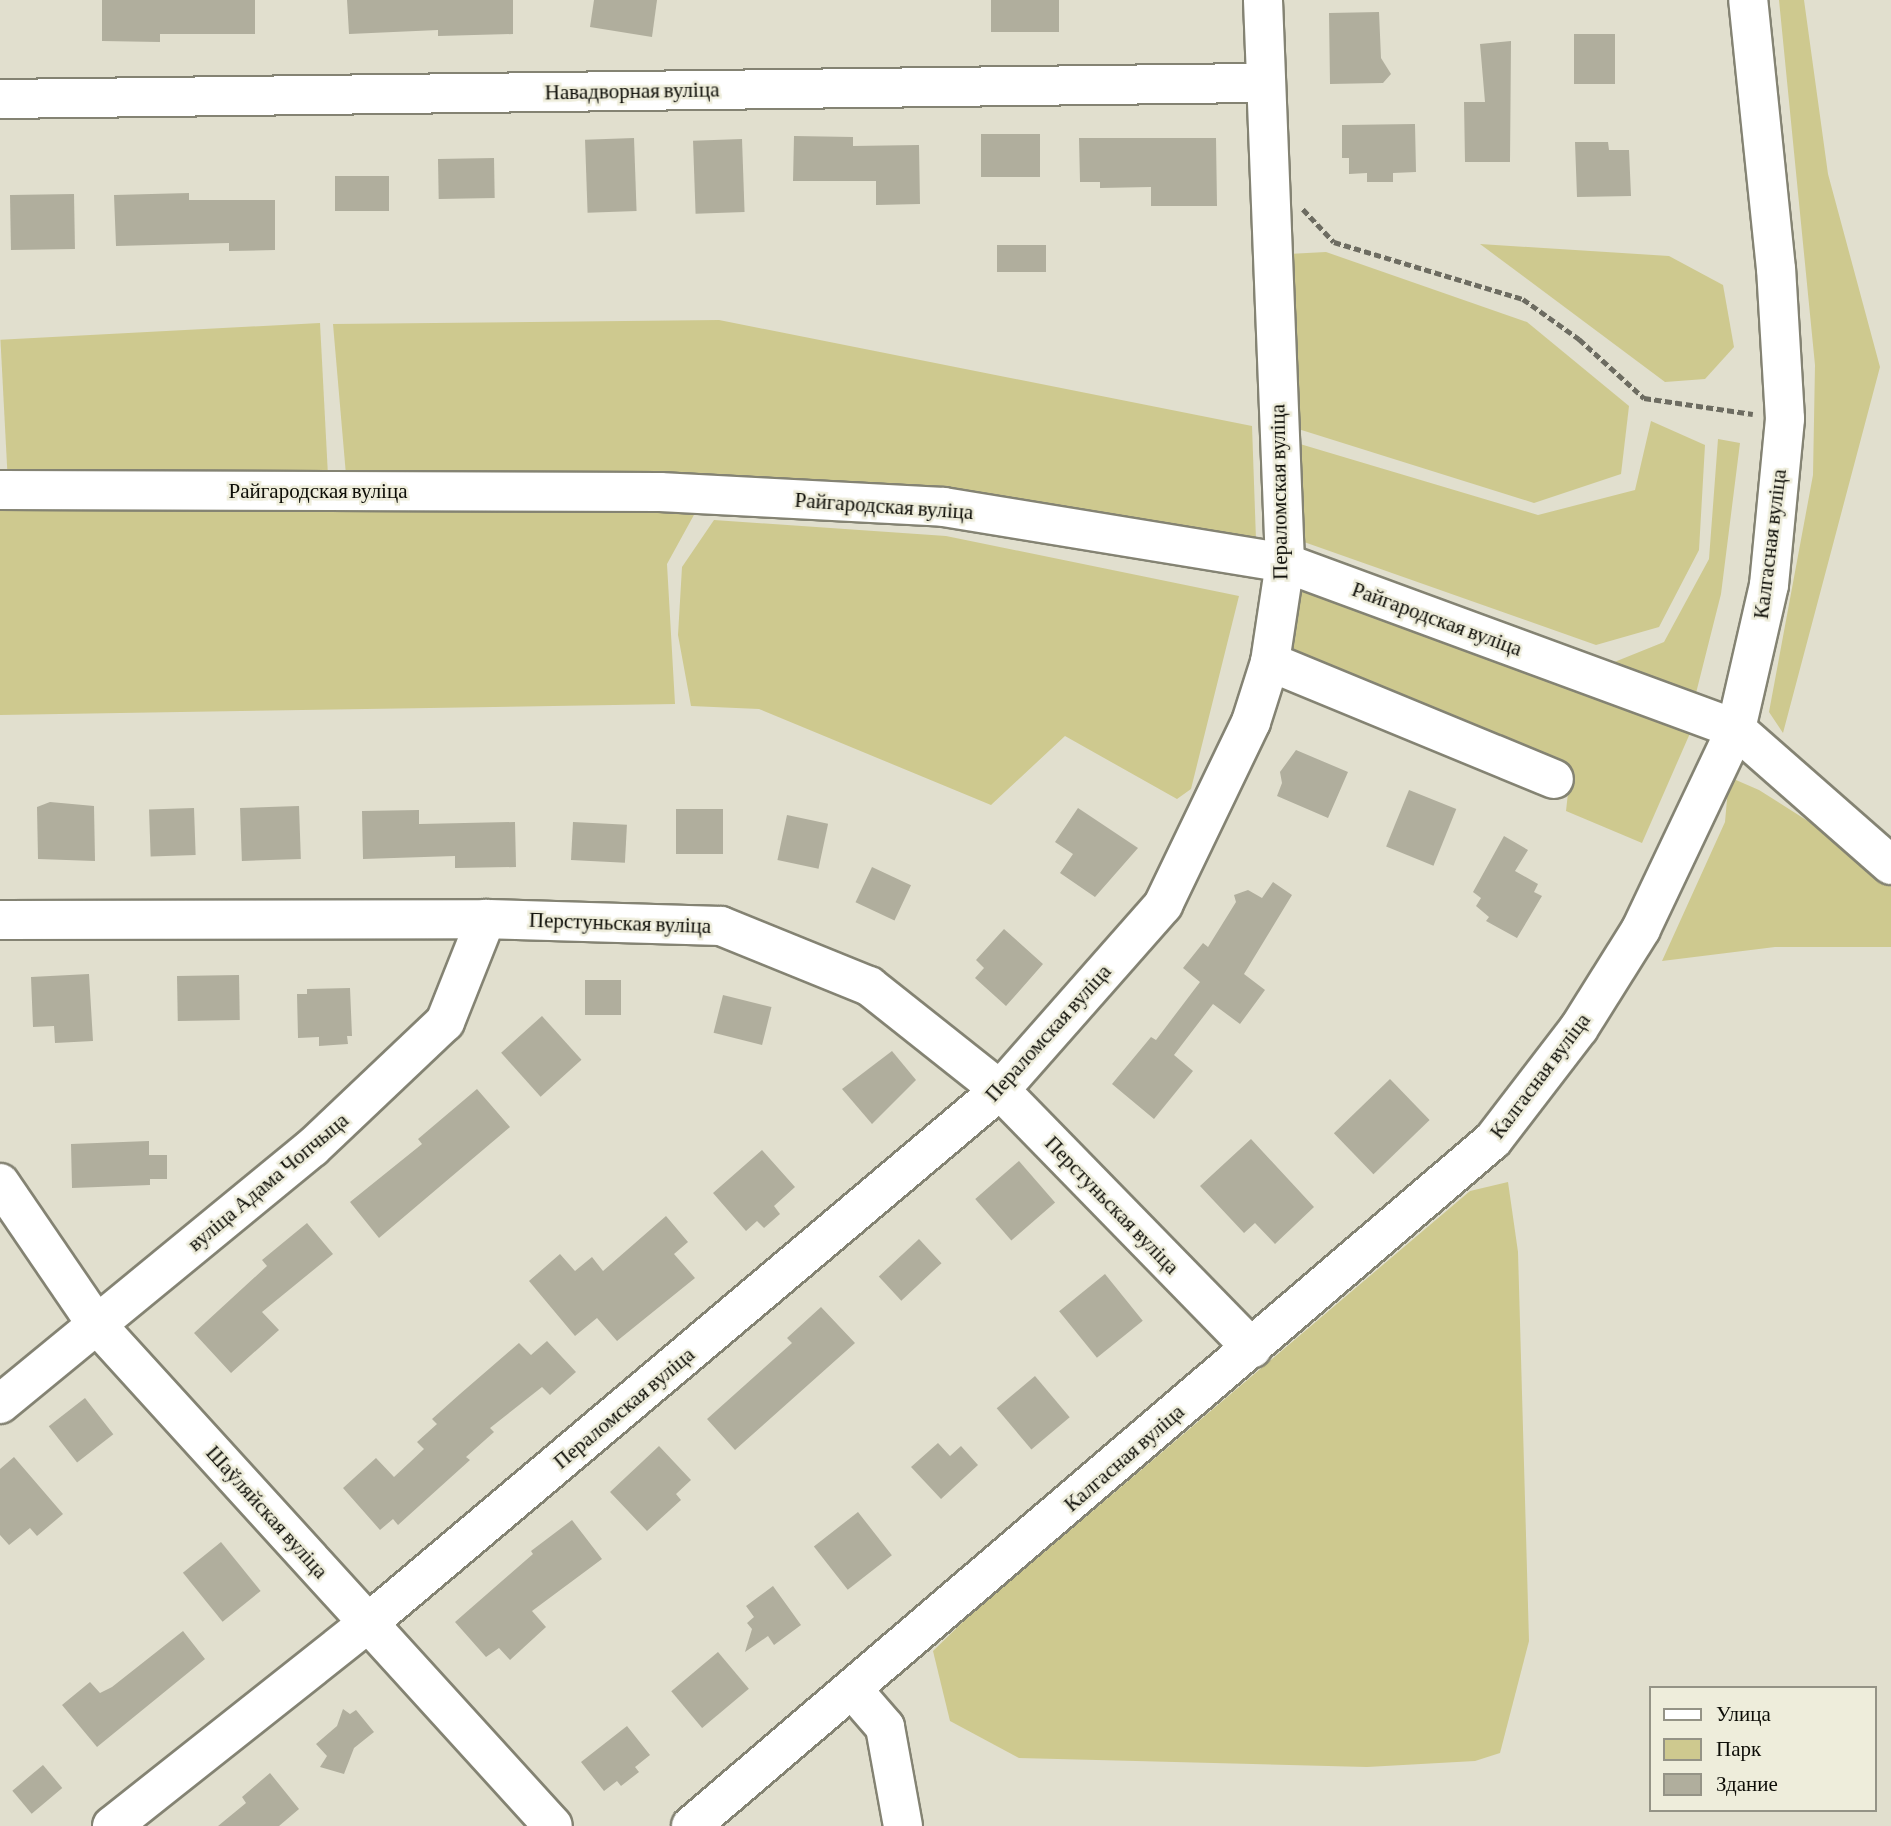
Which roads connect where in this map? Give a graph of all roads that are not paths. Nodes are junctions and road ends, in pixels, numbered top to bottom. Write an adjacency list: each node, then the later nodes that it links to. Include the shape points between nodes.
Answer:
1 (1263, 0): 3 (street, Пераломская вуліца)
2 (1748, 0): 8 (street, Калгасная вуліца, via 1776,269 1785,419 1769,585)
3 (1264, 83): 4 (street, Навадворная вуліца); 6 (street, Пераломская вуліца)
4 (0, 99)
5 (0, 490): 6 (street, Райгародская вуліца, via 660,492 944,507)
6 (1285, 563): 7 (street, Пераломская вуліца); 8 (street, Райгародская вуліца)
7 (1270, 662): 9 (street); 13 (street, Пераломская вуліца, via 1251,722 1163,905)
8 (1736, 729): 10 (street); 16 (street, Калгасная вуліца, via 1641,929 1579,1028 1493,1140)
9 (1555, 779)
10 (1891, 865)
11 (486, 919): 12 (street, Перстуньская вуліца); 13 (street, Перстуньская вуліца, via 721,926 869,986); 15 (street, вуліца Адама Чопчыца, via 445,1022 312,1148)
12 (0, 920)
13 (1000, 1090): 16 (street, Перстуньская вуліца); 18 (street, Пераломская вуліца)
14 (0, 1184): 15 (street, Шаўляйская вуліца)
15 (97, 1325): 17 (street, вуліца Адама Чопчыца); 18 (street, Шаўляйская вуліца)
16 (1252, 1348): 19 (street, Калгасная вуліца)
17 (0, 1404)
18 (368, 1623): 20 (street, Пераломская вуліца); 21 (street, Шаўляйская вуліца)
19 (853, 1690): 22 (street, Калгасная вуліца); 23 (street, via 885,1727)
20 (112, 1826)
21 (553, 1826)
22 (691, 1826)
23 (903, 1826)

